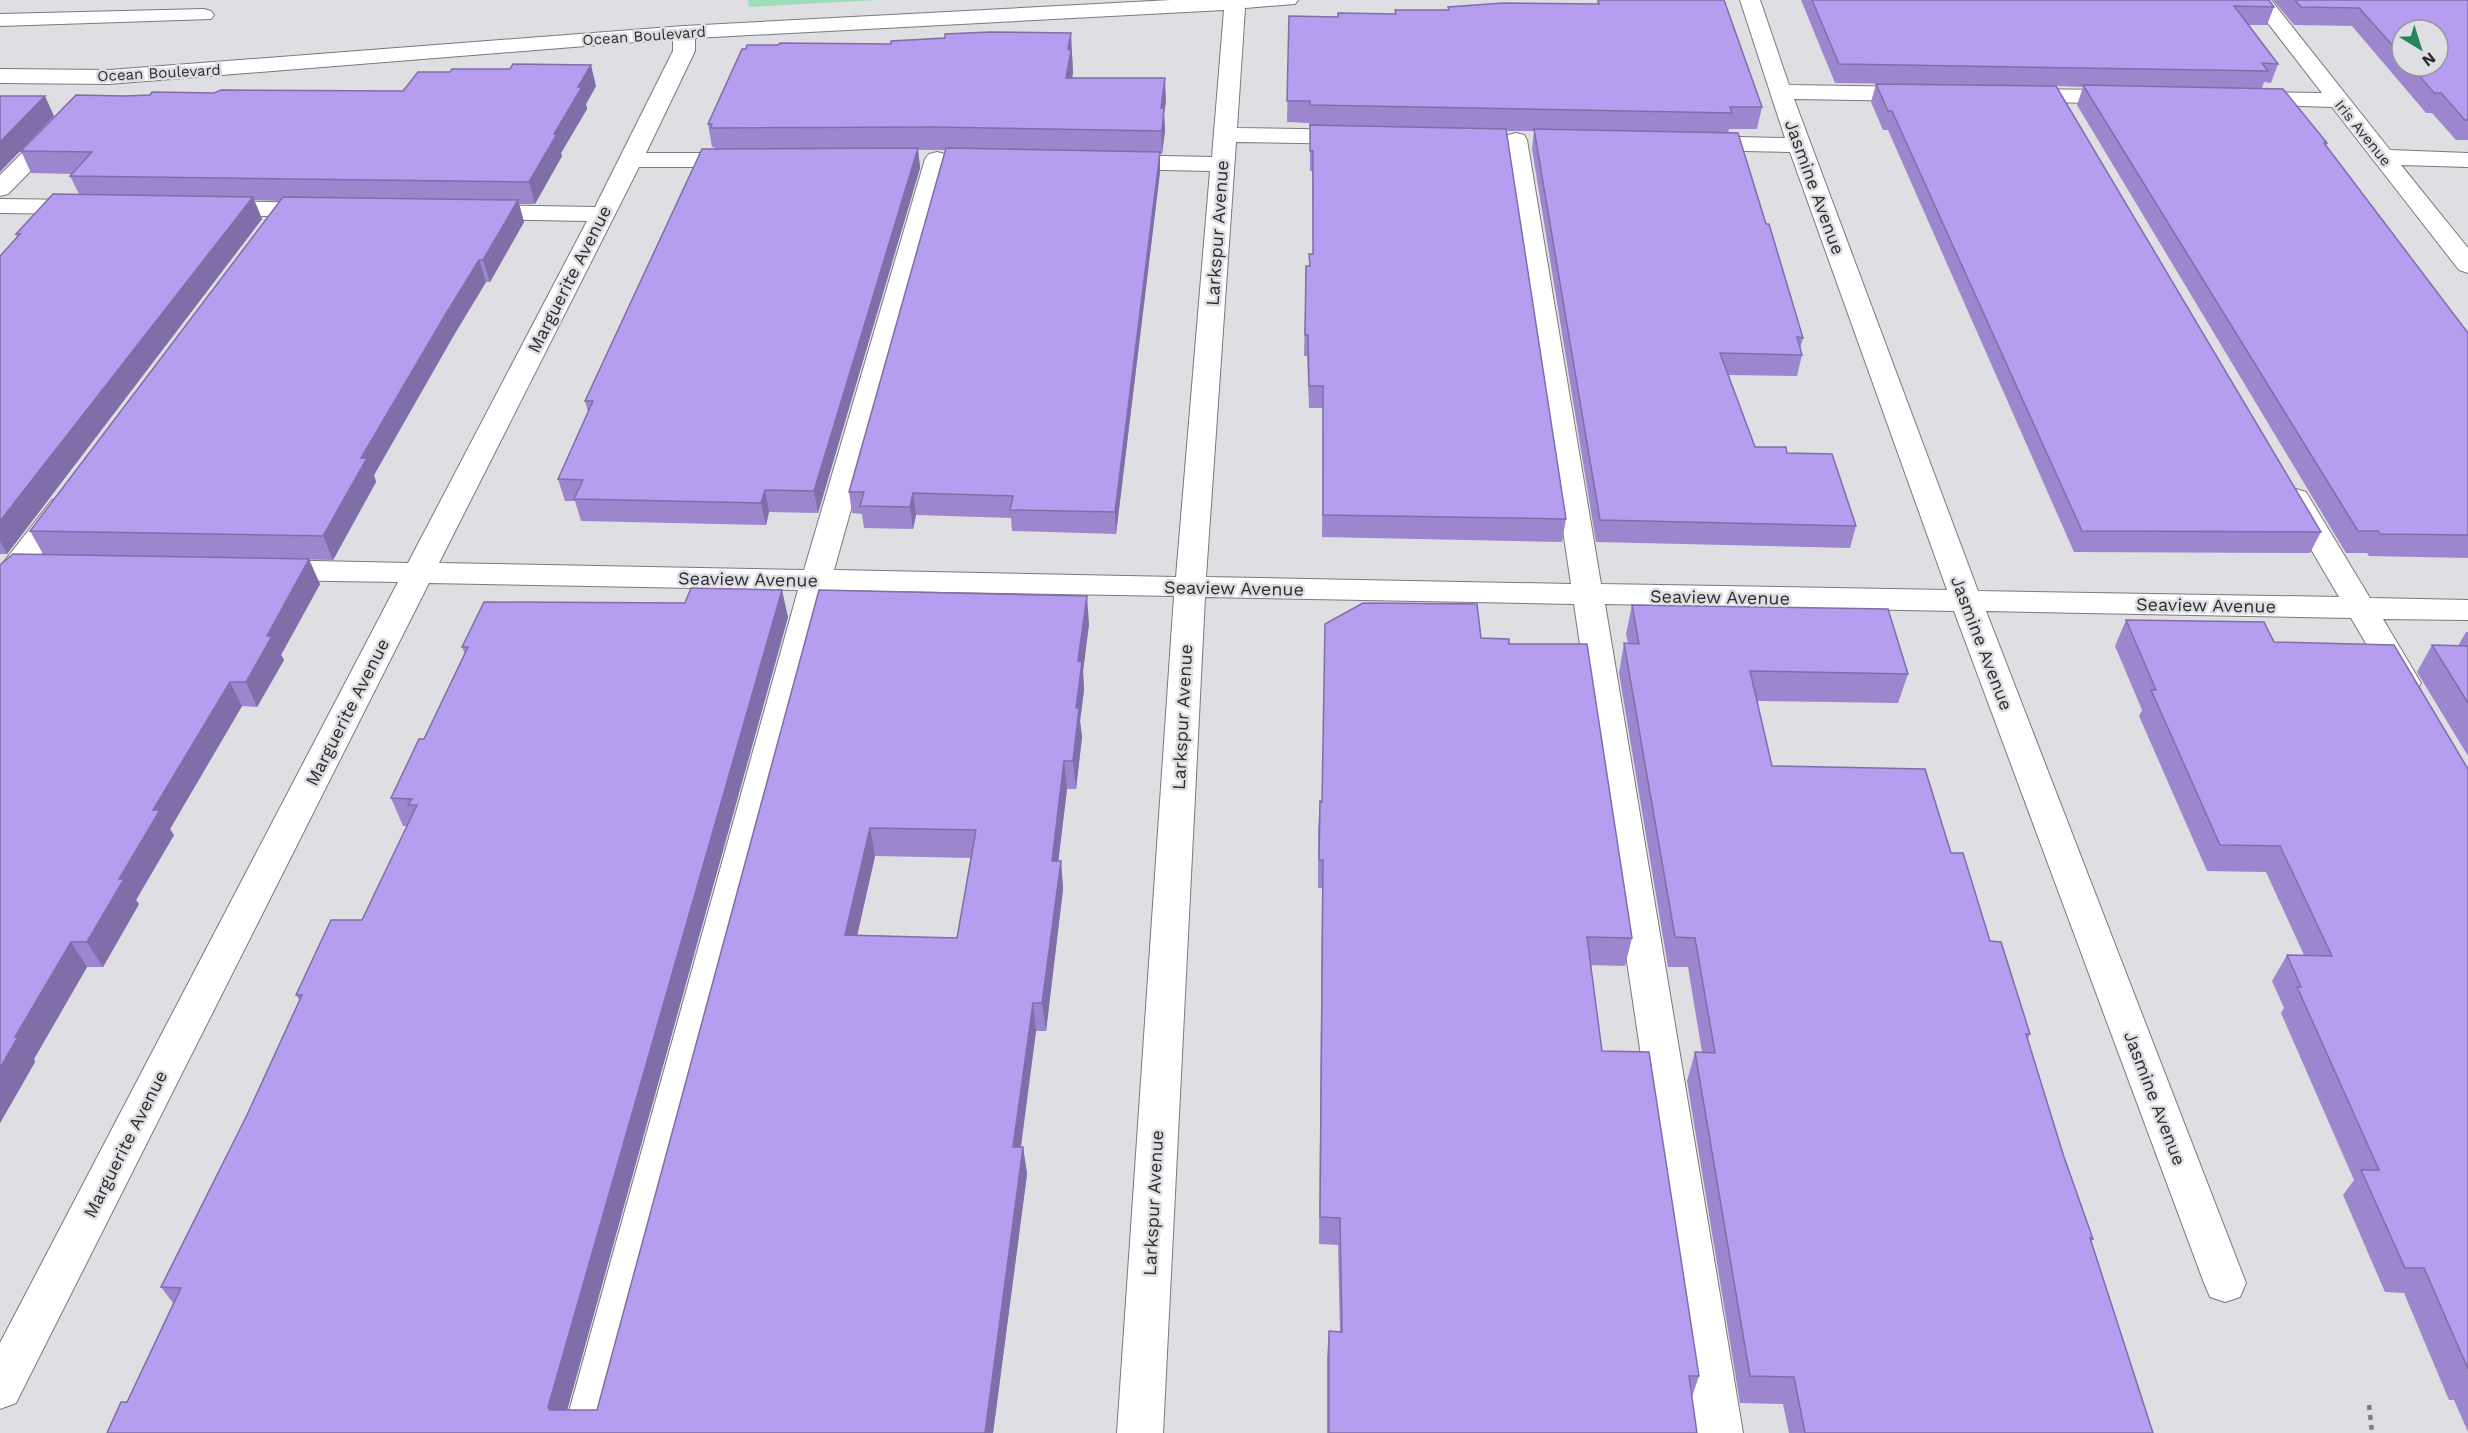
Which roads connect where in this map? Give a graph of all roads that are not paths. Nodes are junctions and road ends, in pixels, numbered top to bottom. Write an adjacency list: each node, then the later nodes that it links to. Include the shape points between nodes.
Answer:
1 (1288, 0): 4 (street, Ocean Boulevard)
2 (1749, 0): 10 (street, Jasmine Avenue)
3 (2260, 0): 16 (street, Iris Avenue)
4 (1235, 3): 7 (street, Ocean Boulevard); 22 (street, Larkspur Avenue)
5 (204, 15): 6 (street)
6 (0, 20)
7 (684, 32): 9 (street, Ocean Boulevard); 25 (street, Marguerite Avenue, via 684,51)
8 (0, 76): 9 (street, Ocean Boulevard)
9 (109, 77): 29 (street)
10 (1780, 92): 11 (street); 21 (street, Jasmine Avenue)
11 (1942, 94)
12 (2000, 95): 13 (street)
13 (2058, 96): 14 (street); 17 (street)
14 (2151, 98)
15 (2220, 98): 16 (street)
16 (2336, 100): 23 (street, Iris Avenue)
17 (2076, 127)
18 (1376, 137): 22 (street)
19 (1516, 140): 47 (street)
20 (1681, 143): 21 (street)
21 (1799, 145): 48 (street, Jasmine Avenue)
22 (1224, 150): 28 (street); 46 (street, Larkspur Avenue)
23 (2382, 157): 27 (street); 38 (street, Iris Avenue)
24 (937, 159): 45 (street)
25 (631, 160): 26 (street); 36 (street, Marguerite Avenue)
26 (760, 160)
27 (2468, 160)
28 (1092, 162)
29 (0, 189)
30 (0, 206): 31 (street)
31 (107, 207)
32 (190, 208): 33 (street)
33 (284, 209): 34 (street); 37 (street)
34 (343, 210)
35 (449, 212): 36 (street)
36 (602, 214): 43 (street, Marguerite Avenue)
37 (263, 237)
38 (2468, 265)
39 (2282, 475): 49 (street)
40 (80, 482): 44 (street)
41 (52, 567): 44 (street)
42 (241, 569): 43 (street, Seaview Avenue)
43 (419, 572): 45 (street, Seaview Avenue); 53 (street, Marguerite Avenue)
44 (5, 574)
45 (816, 580): 46 (street, Seaview Avenue); 54 (street)
46 (1190, 587): 47 (street, Seaview Avenue); 55 (street, Larkspur Avenue)
47 (1588, 595): 48 (street, Seaview Avenue); 56 (street)
48 (1966, 601): 49 (street, Seaview Avenue); 52 (street, Jasmine Avenue)
49 (2360, 608): 50 (street, Seaview Avenue); 51 (street)
50 (2468, 610)
51 (2420, 708)
52 (2225, 1283)
53 (0, 1388)
54 (586, 1433)
55 (1140, 1433)
56 (1720, 1433)

